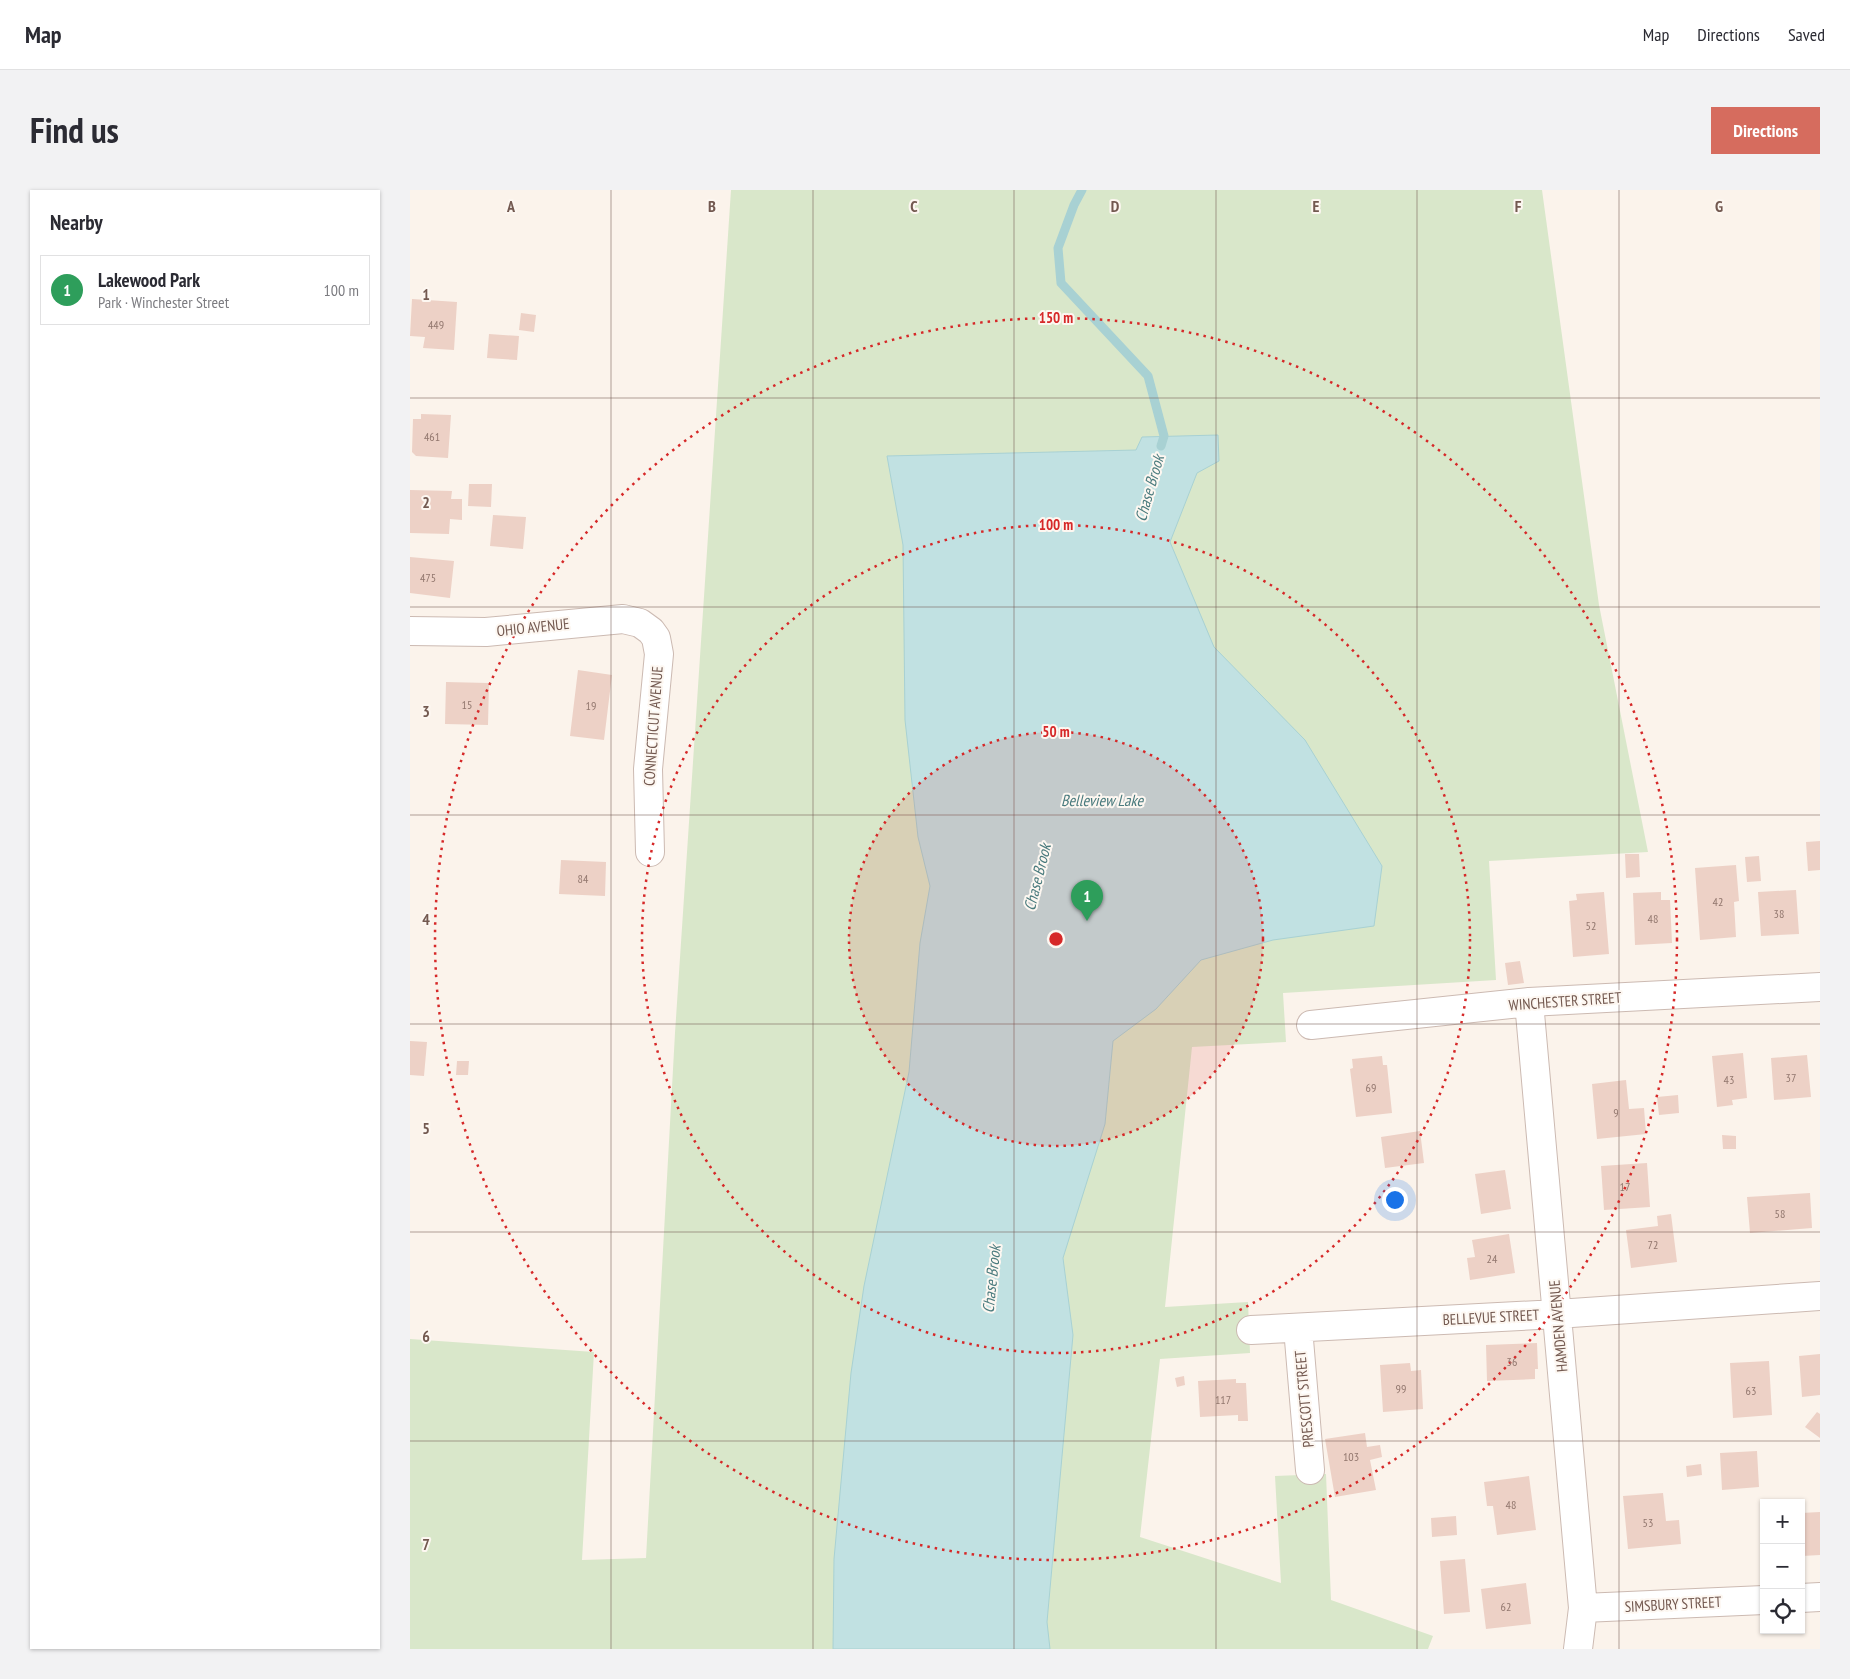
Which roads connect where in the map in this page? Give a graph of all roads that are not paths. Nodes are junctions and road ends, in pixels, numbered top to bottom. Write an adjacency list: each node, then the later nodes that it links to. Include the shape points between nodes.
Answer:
1 (410, 631): 2 (street, OHIO AVENUE, via 486,632 615,618 640,623)
2 (651, 631): 3 (street, CONNECTICUT AVENUE, via 659,654 648,769)
3 (650, 852)
4 (1820, 988): 5 (street, WINCHESTER STREET)
5 (1529, 1002): 6 (street, WINCHESTER STREET); 8 (street, HAMDEN AVENUE)
6 (1311, 1025)
7 (1820, 1296): 8 (street, BELLEVUE STREET)
8 (1557, 1314): 9 (street, BELLEVUE STREET); 15 (street, HAMDEN AVENUE)
9 (1298, 1328): 10 (street, BELLEVUE STREET); 11 (street, PRESCOTT STREET)
10 (1251, 1330)
11 (1310, 1470)
12 (1820, 1597): 13 (street)
13 (1805, 1598)
14 (1760, 1600): 15 (street, SIMSBURY STREET)
15 (1583, 1608): 16 (street, HAMDEN AVENUE)
16 (1578, 1649)

